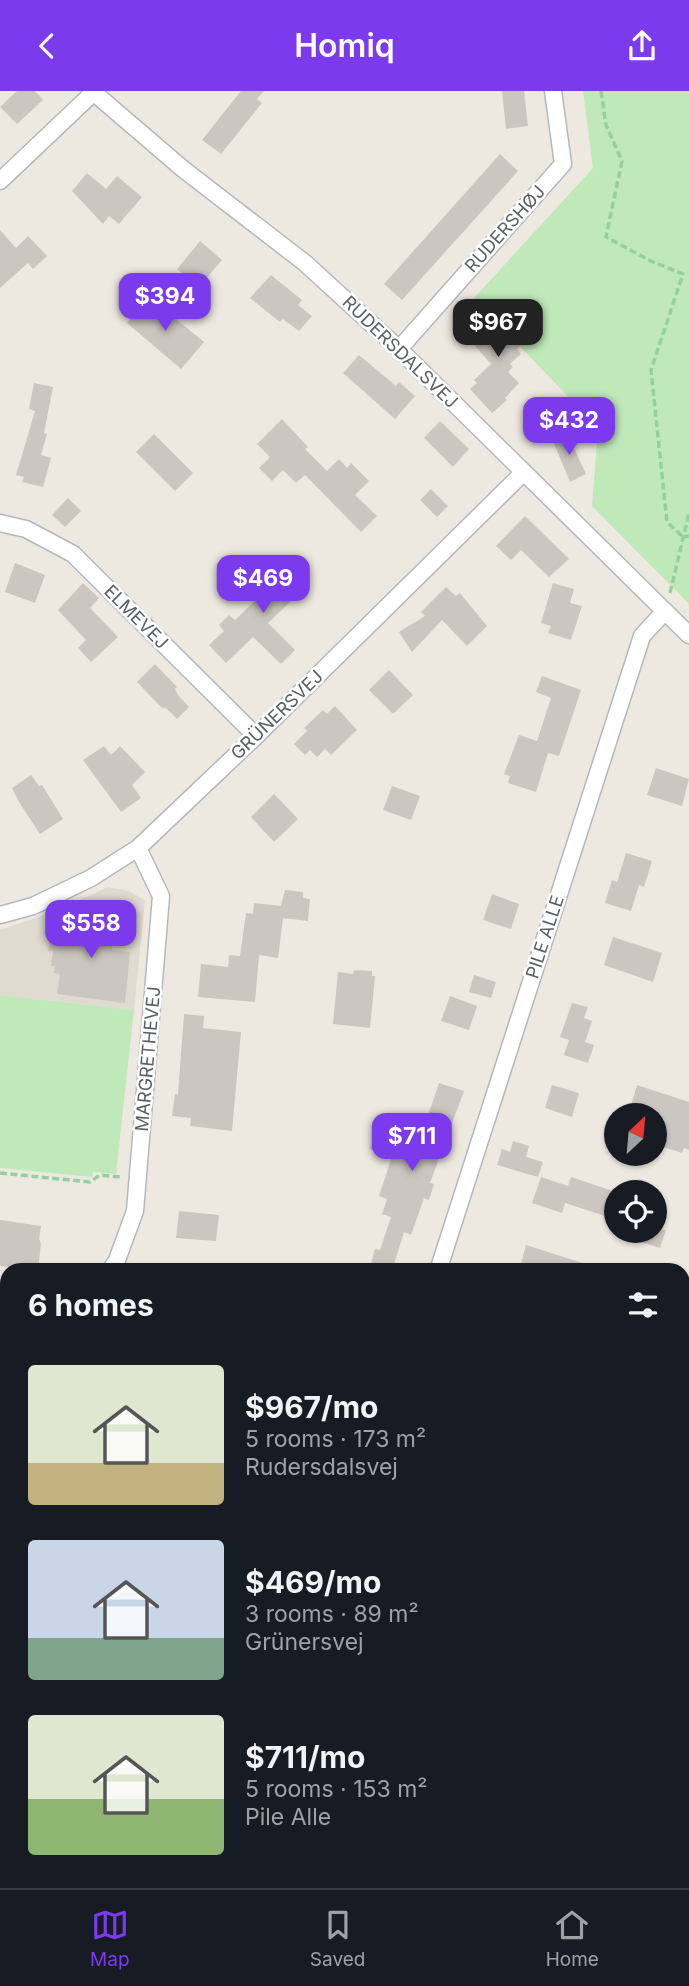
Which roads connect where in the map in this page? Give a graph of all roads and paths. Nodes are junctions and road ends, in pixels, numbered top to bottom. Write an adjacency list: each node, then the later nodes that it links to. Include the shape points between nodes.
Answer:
1 (553, 91): 5 (street, RUDERSHØJ, via 563,164)
2 (601, 91): 10 (path, via 606,125 622,161 606,237 683,274 651,370 667,521)
3 (94, 92): 4 (street); 5 (street, RUDERSDALSVEJ, via 183,169 305,263)
4 (0, 181)
5 (399, 349): 6 (street, RUDERSDALSVEJ)
6 (524, 473): 11 (street, RUDERSDALSVEJ); 13 (street, GRÜNERSVEJ)
7 (689, 513): 10 (path)
8 (0, 523): 13 (street, ELMEVEJ, via 26,529 73,554)
9 (689, 536): 10 (path)
10 (683, 537): 11 (path)
11 (665, 611): 12 (street, RUDERSDALSVEJ); 19 (street, PILE ALLE, via 642,636)
12 (689, 635)
13 (256, 736): 14 (street, GRÜNERSVEJ)
14 (138, 848): 15 (street, GRÜNERSVEJ, via 91,879 33,906); 17 (street, MARGRETHEVEJ, via 161,896)
15 (0, 915)
16 (0, 1173): 17 (path, via 90,1182 100,1175)
17 (138, 1180): 18 (street, MARGRETHEVEJ, via 135,1211)
18 (115, 1263)
19 (441, 1263)

